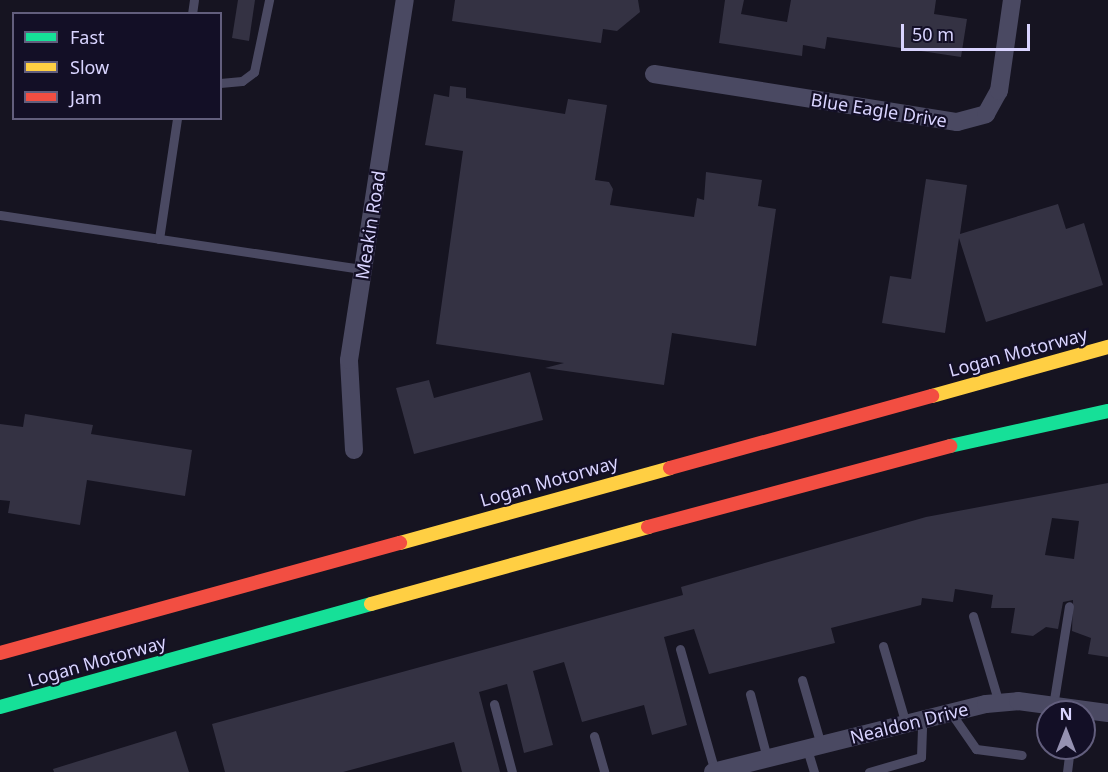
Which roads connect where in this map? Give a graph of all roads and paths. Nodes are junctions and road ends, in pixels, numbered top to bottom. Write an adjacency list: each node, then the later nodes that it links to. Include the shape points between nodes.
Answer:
1 (269, 0): 5 (lane, via 254,72 242,81)
2 (405, 0): 9 (street, Meakin Road)
3 (1012, 0): 4 (street, Blue Eagle Drive, via 999,91 986,114 957,122)
4 (654, 74)
5 (222, 83)
6 (177, 120): 8 (lane)
7 (0, 215): 8 (lane)
8 (159, 239): 9 (lane)
9 (363, 269): 12 (street, Meakin Road, via 349,360)
10 (1108, 347): 19 (highway, Logan Motorway)
11 (1108, 411): 14 (highway, Logan Motorway)
12 (354, 450)
13 (939, 466): 14 (highway, via 869,482)
14 (791, 486): 26 (highway, Logan Motorway)
15 (1069, 606): 22 (lane)
16 (973, 616): 23 (lane)
17 (883, 646): 28 (lane)
18 (680, 649): 35 (lane)
19 (0, 653)
20 (802, 680): 30 (lane)
21 (750, 694): 32 (lane)
22 (1054, 700)
23 (999, 703): 25 (street, Nealdon Drive); 27 (street, Nealdon Drive)
24 (494, 704): 33 (lane)
25 (1036, 705)
26 (0, 707)
27 (951, 713): 28 (street, Nealdon Drive); 31 (lane, via 976,749)
28 (914, 722): 30 (street, Nealdon Drive); 37 (lane, via 921,757)
29 (594, 736): 34 (lane)
30 (814, 747): 32 (street, Nealdon Drive); 36 (lane)
31 (1022, 755)
32 (767, 758): 35 (street, Nealdon Drive)
33 (512, 772)
34 (604, 772)
35 (714, 772)
36 (814, 772)
37 (869, 772)

